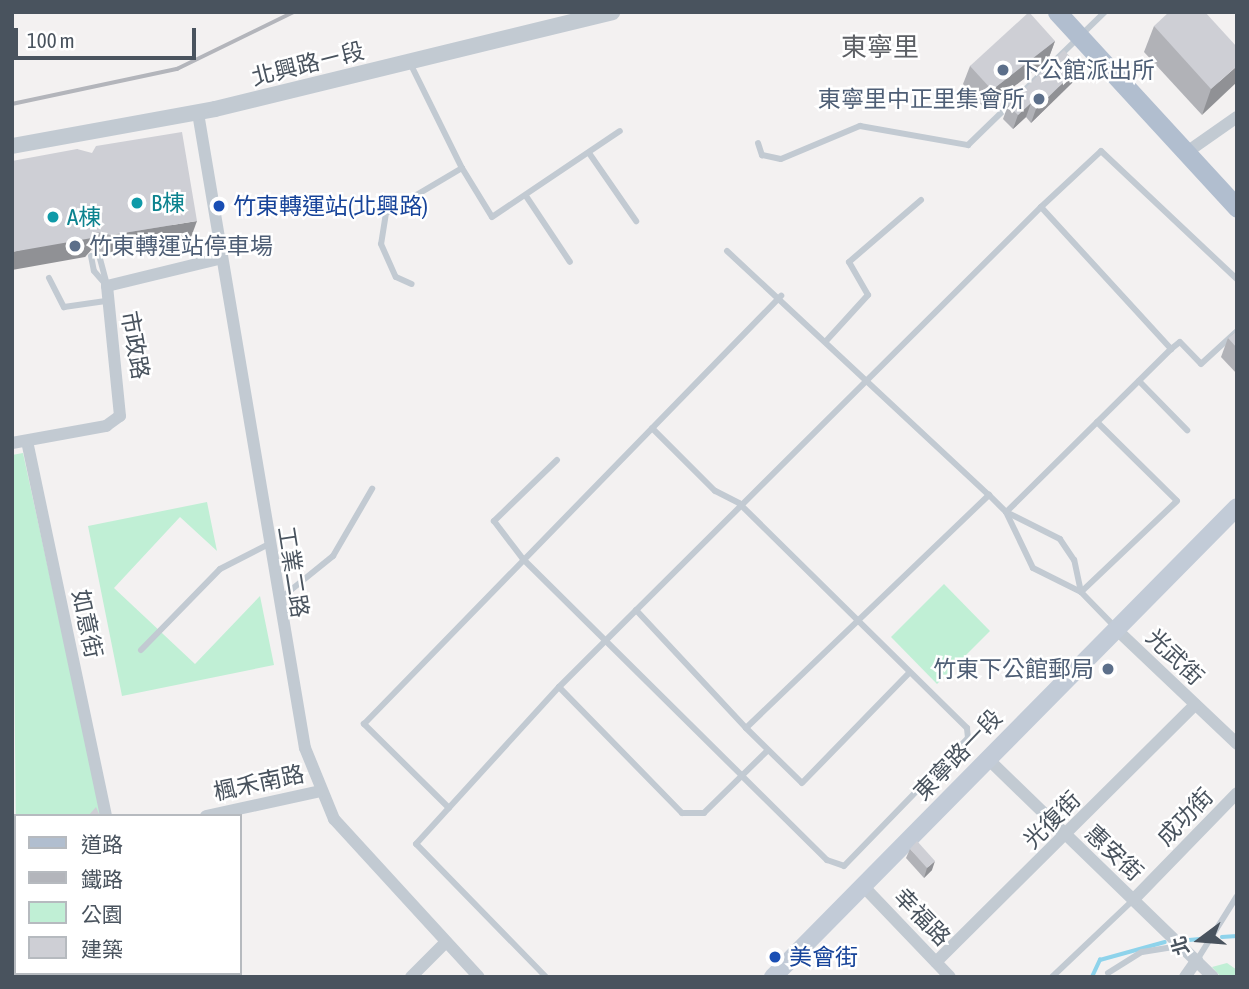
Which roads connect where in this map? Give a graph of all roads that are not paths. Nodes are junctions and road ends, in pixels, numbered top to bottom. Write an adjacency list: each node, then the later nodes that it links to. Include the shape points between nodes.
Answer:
1 (612, 12): 5 (street, 北興路ㄧ段)
2 (1057, 12): 4 (main road)
3 (1105, 12): 4 (lane)
4 (1076, 36): 9 (lane, via 968,145 860,126 781,159 762,155); 11 (main road)
5 (410, 63): 6 (street, 北興路ㄧ段); 13 (lane)
6 (198, 113): 10 (street, 北興路ㄧ段, via 73,143); 22 (street, 工業二路)
7 (1237, 117): 11 (street)
8 (620, 131): 12 (lane)
9 (758, 143)
10 (12, 146)
11 (1187, 152): 17 (main road)
12 (589, 153): 14 (lane); 18 (lane)
13 (462, 168): 14 (lane, via 492,217); 26 (lane, via 386,213 381,244 396,277)
14 (526, 195): 23 (lane)
15 (921, 201): 31 (lane, via 849,262 868,295)
16 (1041, 207): 25 (lane, via 1101,151); 32 (lane); 33 (lane)
17 (1237, 208)
18 (636, 221)
19 (727, 251): 28 (lane)
20 (99, 255): 27 (lane)
21 (91, 256): 27 (lane, via 93,271)
22 (222, 258): 27 (street, 市政路); 46 (street, 工業二路)
23 (570, 262)
24 (49, 278): 29 (lane, via 64,307)
25 (1237, 278)
26 (412, 284)
27 (107, 286): 29 (street, 市政路)
28 (781, 296): 31 (lane); 36 (lane)
29 (106, 301): 38 (street, 市政路, via 123,397 120,416 106,426)
30 (1237, 331): 32 (lane, via 1201,364 1180,342)
31 (827, 340): 33 (lane)
32 (1171, 349): 34 (lane)
33 (869, 379): 42 (lane); 43 (lane)
34 (1139, 381): 35 (lane); 37 (lane)
35 (1097, 422): 45 (lane); 48 (lane, via 1177,501)
36 (652, 428): 43 (lane, via 715,491); 47 (lane)
37 (1187, 430)
38 (27, 441): 39 (street, 市政路); 66 (street, 如意街)
39 (12, 443)
40 (557, 460): 47 (lane, via 494,521)
41 (372, 489): 49 (lane, via 333,556)
42 (989, 495): 45 (lane); 51 (lane)
43 (739, 503): 50 (lane); 51 (lane)
44 (1237, 508): 52 (main road, 東寧路一段)
45 (1006, 512): 48 (lane, via 1033,568); 48 (lane, via 1060,539 1074,560)
46 (267, 545): 49 (street, 工業二路); 54 (lane, via 220,569)
47 (523, 559): 53 (lane); 65 (lane, via 364,724)
48 (1081, 592): 52 (lane)
49 (277, 601): 63 (street, 工業二路, via 292,704)
50 (636, 610): 53 (lane); 58 (lane)
51 (857, 622): 55 (lane); 58 (lane)
52 (1116, 629): 57 (street, 光武街); 61 (main road, 東寧路一段)
53 (607, 641): 56 (lane); 62 (lane)
54 (141, 650)
55 (909, 673): 60 (lane, via 802,783); 62 (lane, via 967,728 968,738 844,866 827,860)
56 (559, 687): 62 (lane, via 682,813 704,813); 65 (lane)
57 (1195, 705): 59 (street, 光武街); 68 (street, 光復街)
58 (746, 728): 60 (lane)
59 (1237, 744)
60 (767, 751): 62 (lane)
61 (988, 760): 68 (street, 惠安街); 71 (main road, 東寧路一段)
62 (741, 775)
63 (321, 791): 67 (street, 楓禾南路); 74 (street, 工業二路, via 334,819)
64 (1237, 793): 73 (street, 成功街)
65 (449, 808): 81 (lane, via 416,844)
66 (106, 814)
67 (215, 814)
68 (1065, 837): 73 (street, 惠安街); 77 (street, 光復街)
69 (12, 850): 70 (street)
70 (14, 865)
71 (864, 887): 77 (street, 幸福路); 82 (main road, 東寧路一段)
72 (1237, 896): 76 (lane)
73 (1133, 900): 75 (street, 惠安街); 84 (lane)
74 (446, 942): 79 (street); 80 (street, 工業二路)
75 (1182, 946): 76 (street, 惠安街); 78 (lane, via 1142,952)
76 (1198, 960): 85 (street); 86 (street, 惠安街)
77 (936, 962): 83 (street, 幸福路)
78 (1108, 973)
79 (411, 977)
80 (479, 977)
81 (546, 977)
82 (773, 977)
83 (950, 977)
84 (1052, 977)
85 (1185, 977)
86 (1213, 977)

